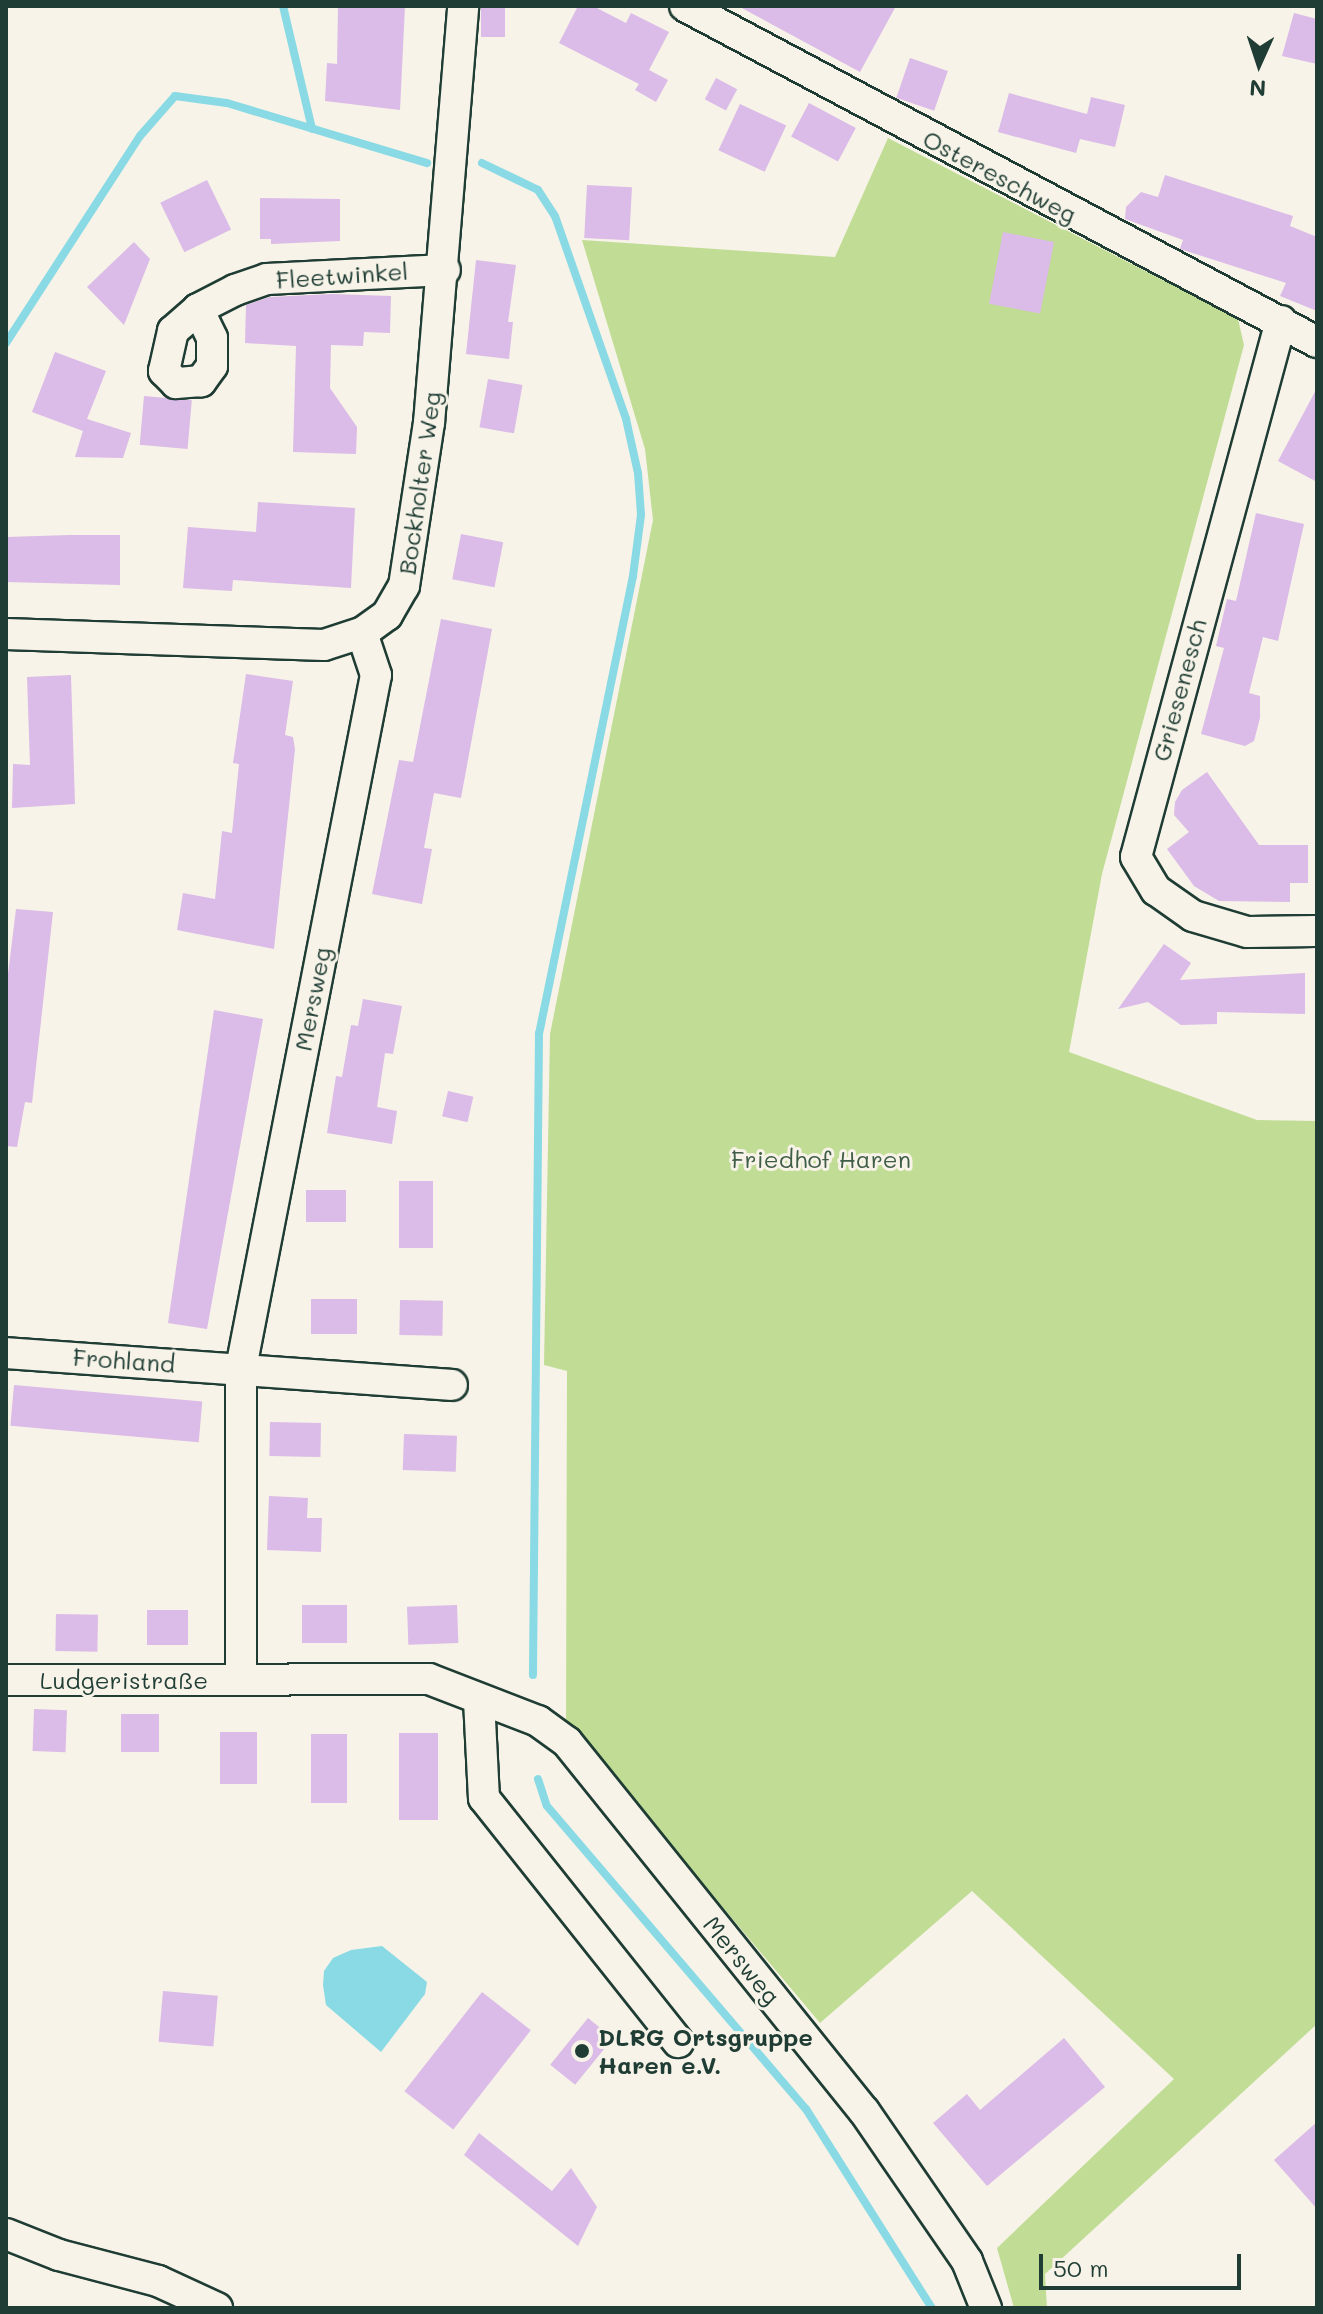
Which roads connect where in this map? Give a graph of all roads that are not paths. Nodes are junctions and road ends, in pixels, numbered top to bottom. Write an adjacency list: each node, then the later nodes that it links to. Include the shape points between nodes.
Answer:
1 (463, 6): 3 (street, Bockholter Weg)
2 (685, 6): 5 (street, Ostereschweg)
3 (445, 270): 4 (street, Fleetwinkel, via 267,279); 7 (street, Bockholter Weg, via 404,586 387,615)
4 (198, 309)
5 (1281, 321): 6 (street, Ostereschweg); 9 (street, Griesenesch, via 1136,857 1156,890 1193,916 1247,932)
6 (1317, 342)
7 (362, 633): 8 (street, Bockholter Weg, via 324,645); 11 (street, Mersweg, via 376,675)
8 (6, 634)
9 (1317, 931)
10 (6, 1353): 11 (street, Frohland)
11 (241, 1368): 12 (street); 14 (street, Mersweg)
12 (452, 1385)
13 (6, 1680): 14 (street, Ludgeristraße)
14 (241, 1680): 15 (street, Mersweg, via 429,1679)
15 (479, 1700): 16 (street, via 484,1798); 19 (street, Mersweg, via 517,1711 567,1742 864,2111 967,2261)
16 (678, 2042)
17 (6, 2234): 18 (street, via 59,2255 158,2281)
18 (217, 2308)
19 (986, 2308)

